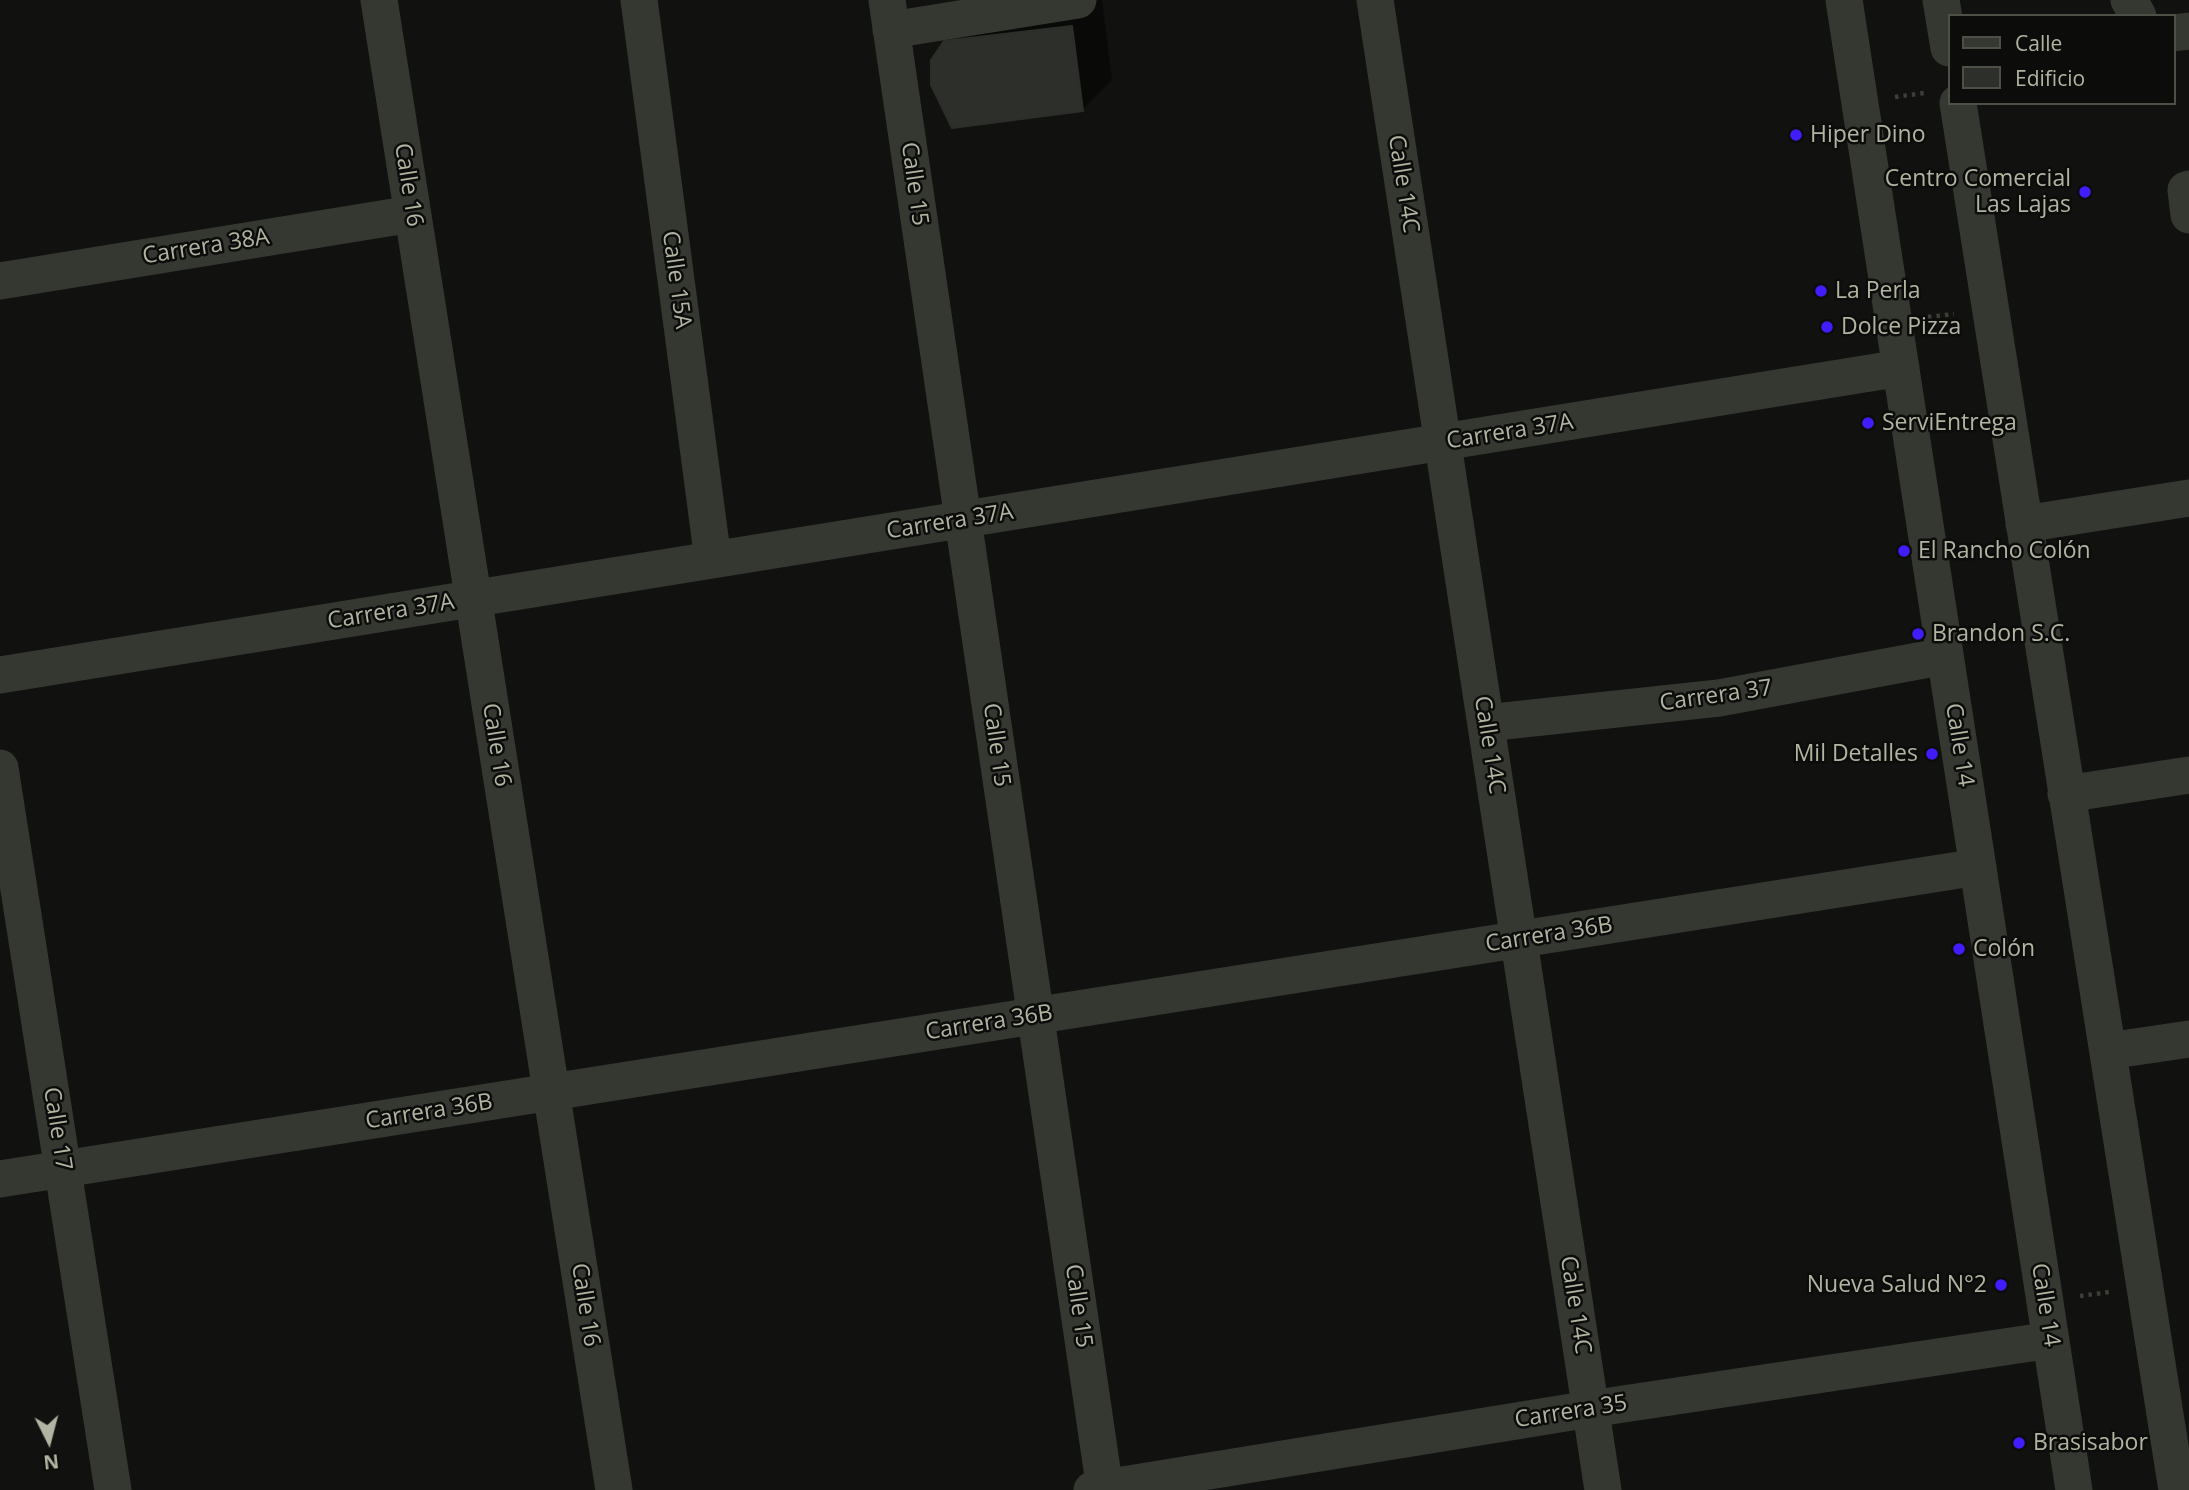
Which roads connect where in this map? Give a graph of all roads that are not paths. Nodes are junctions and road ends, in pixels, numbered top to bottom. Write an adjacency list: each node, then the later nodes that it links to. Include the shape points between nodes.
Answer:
1 (379, 0): 11 (street, Calle 16)
2 (639, 0): 19 (street, Calle 15A)
3 (1079, 0): 7 (street)
4 (1375, 0): 15 (street, Calle 14C)
5 (1844, 0): 14 (street, Calle 14)
6 (1941, 0): 8 (street)
7 (889, 15): 17 (street, Calle 15)
8 (1948, 42)
9 (1958, 105): 18 (street)
10 (2189, 190): 12 (street)
11 (412, 214): 13 (street, Carrera 38A); 20 (street, Calle 16)
12 (2189, 215)
13 (0, 281)
14 (1901, 368): 15 (street, Carrera 37A); 21 (street, Calle 14)
15 (1443, 442): 17 (street, Carrera 37A); 23 (street, Calle 14C)
16 (2189, 498): 18 (street)
17 (963, 520): 19 (street, Carrera 37A); 29 (street, Calle 15)
18 (2024, 524): 26 (street)
19 (713, 560): 20 (street, Carrera 37A)
20 (473, 599): 22 (street, Carrera 37A); 32 (street, Calle 16)
21 (1945, 656): 23 (street, Carrera 37, via 1719,698); 27 (street, Calle 14)
22 (0, 675)
23 (1486, 723): 28 (street, Calle 14C)
24 (0, 768): 33 (street, Calle 17)
25 (2189, 775): 26 (street)
26 (2066, 794): 31 (street)
27 (1978, 867): 28 (street, Carrera 36B); 35 (street, Calle 14)
28 (1519, 940): 29 (street, Carrera 36B); 36 (street, Calle 14C)
29 (1036, 1016): 32 (street, Carrera 36B); 37 (street, Calle 15)
30 (2189, 1038): 31 (street)
31 (2108, 1051): 42 (street)
32 (551, 1093): 33 (street, Carrera 36B); 39 (street, Calle 16)
33 (63, 1169): 34 (street, Carrera 36B); 38 (street, Calle 17)
34 (0, 1179)
35 (2050, 1340): 36 (street, Carrera 35); 41 (street, Calle 14)
36 (1590, 1409): 37 (street, Carrera 35); 40 (street, Calle 14C)
37 (1101, 1489)
38 (113, 1490)
39 (614, 1490)
40 (1603, 1490)
41 (2074, 1490)
42 (2177, 1490)

